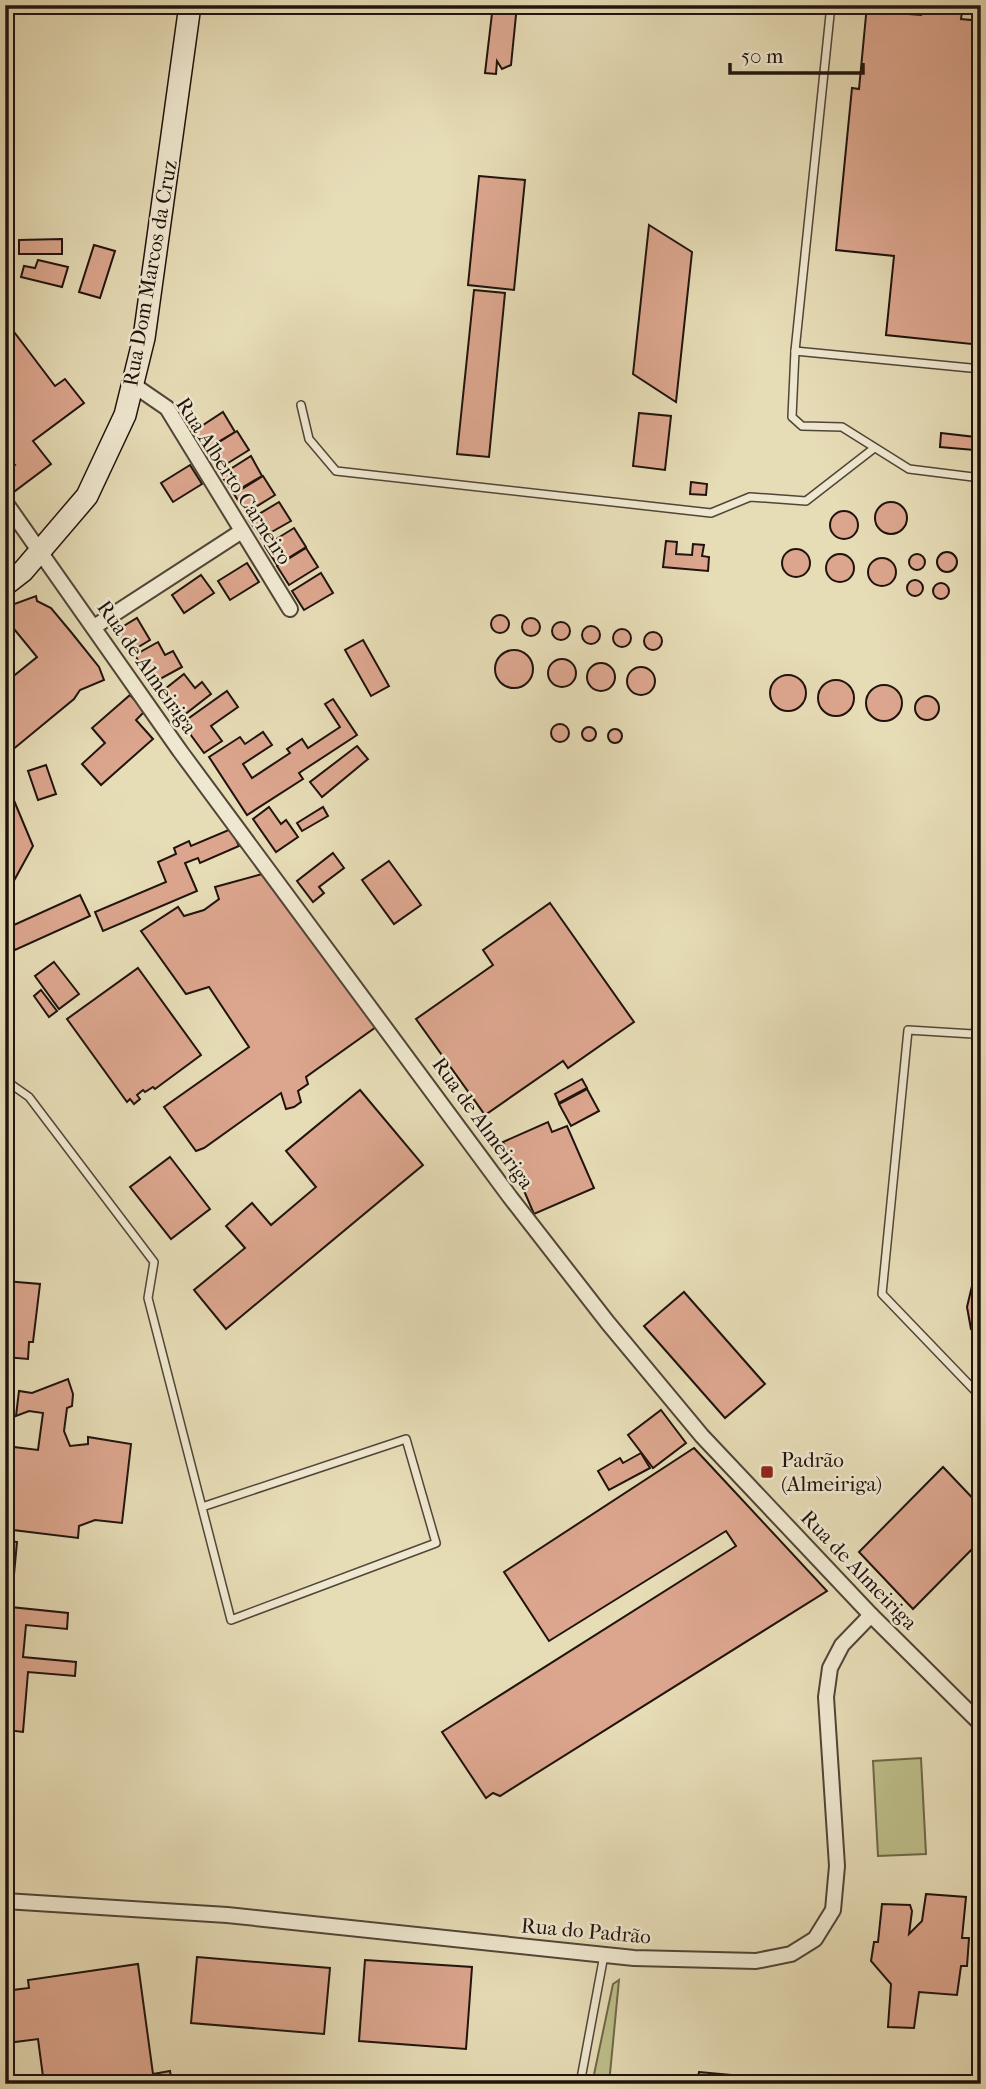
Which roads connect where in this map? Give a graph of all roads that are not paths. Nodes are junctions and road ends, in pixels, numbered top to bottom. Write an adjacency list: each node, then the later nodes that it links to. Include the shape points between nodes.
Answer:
1 (190, 5): 5 (street, Rua Dom Marcos da Cruz, via 148,311)
2 (831, 5): 3 (lane)
3 (795, 351): 4 (lane); 7 (lane, via 792,417 802,426 842,427)
4 (981, 369)
5 (132, 384): 10 (street, Rua Alberto Carneiro, via 167,408); 11 (street, Rua Dom Marcos da Cruz, via 125,415 86,496)
6 (301, 405): 7 (lane, via 309,439 336,471 711,513 750,497 806,501)
7 (873, 449): 8 (lane, via 909,469)
8 (981, 478)
9 (5, 502): 11 (street, Rua de Almeiriga)
10 (242, 531): 13 (street, Rua Alberto Carneiro); 14 (street)
11 (41, 551): 12 (street, Rua Dom Marcos da Cruz); 14 (street, Rua de Almeiriga)
12 (5, 585)
13 (290, 609)
14 (94, 627): 21 (street, Rua de Almeiriga, via 180,751 608,1324 702,1436)
15 (981, 1024): 16 (lane)
16 (973, 1034): 17 (lane); 19 (lane, via 908,1030 882,1294)
17 (981, 1039)
18 (5, 1080): 20 (lane, via 29,1097 154,1262 148,1298)
19 (981, 1396)
20 (202, 1507): 20 (lane, via 231,1620 436,1543 406,1439)
21 (871, 1615): 22 (street, Rua de Almeiriga); 24 (street, Rua do Padrão, via 842,1644 830,1668 826,1697 837,1888 833,1910 815,1939 790,1954 756,1961)
22 (981, 1724)
23 (5, 1900): 24 (street, Rua do Padrão, via 227,1916)
24 (604, 1955): 25 (lane)
25 (580, 2084)

